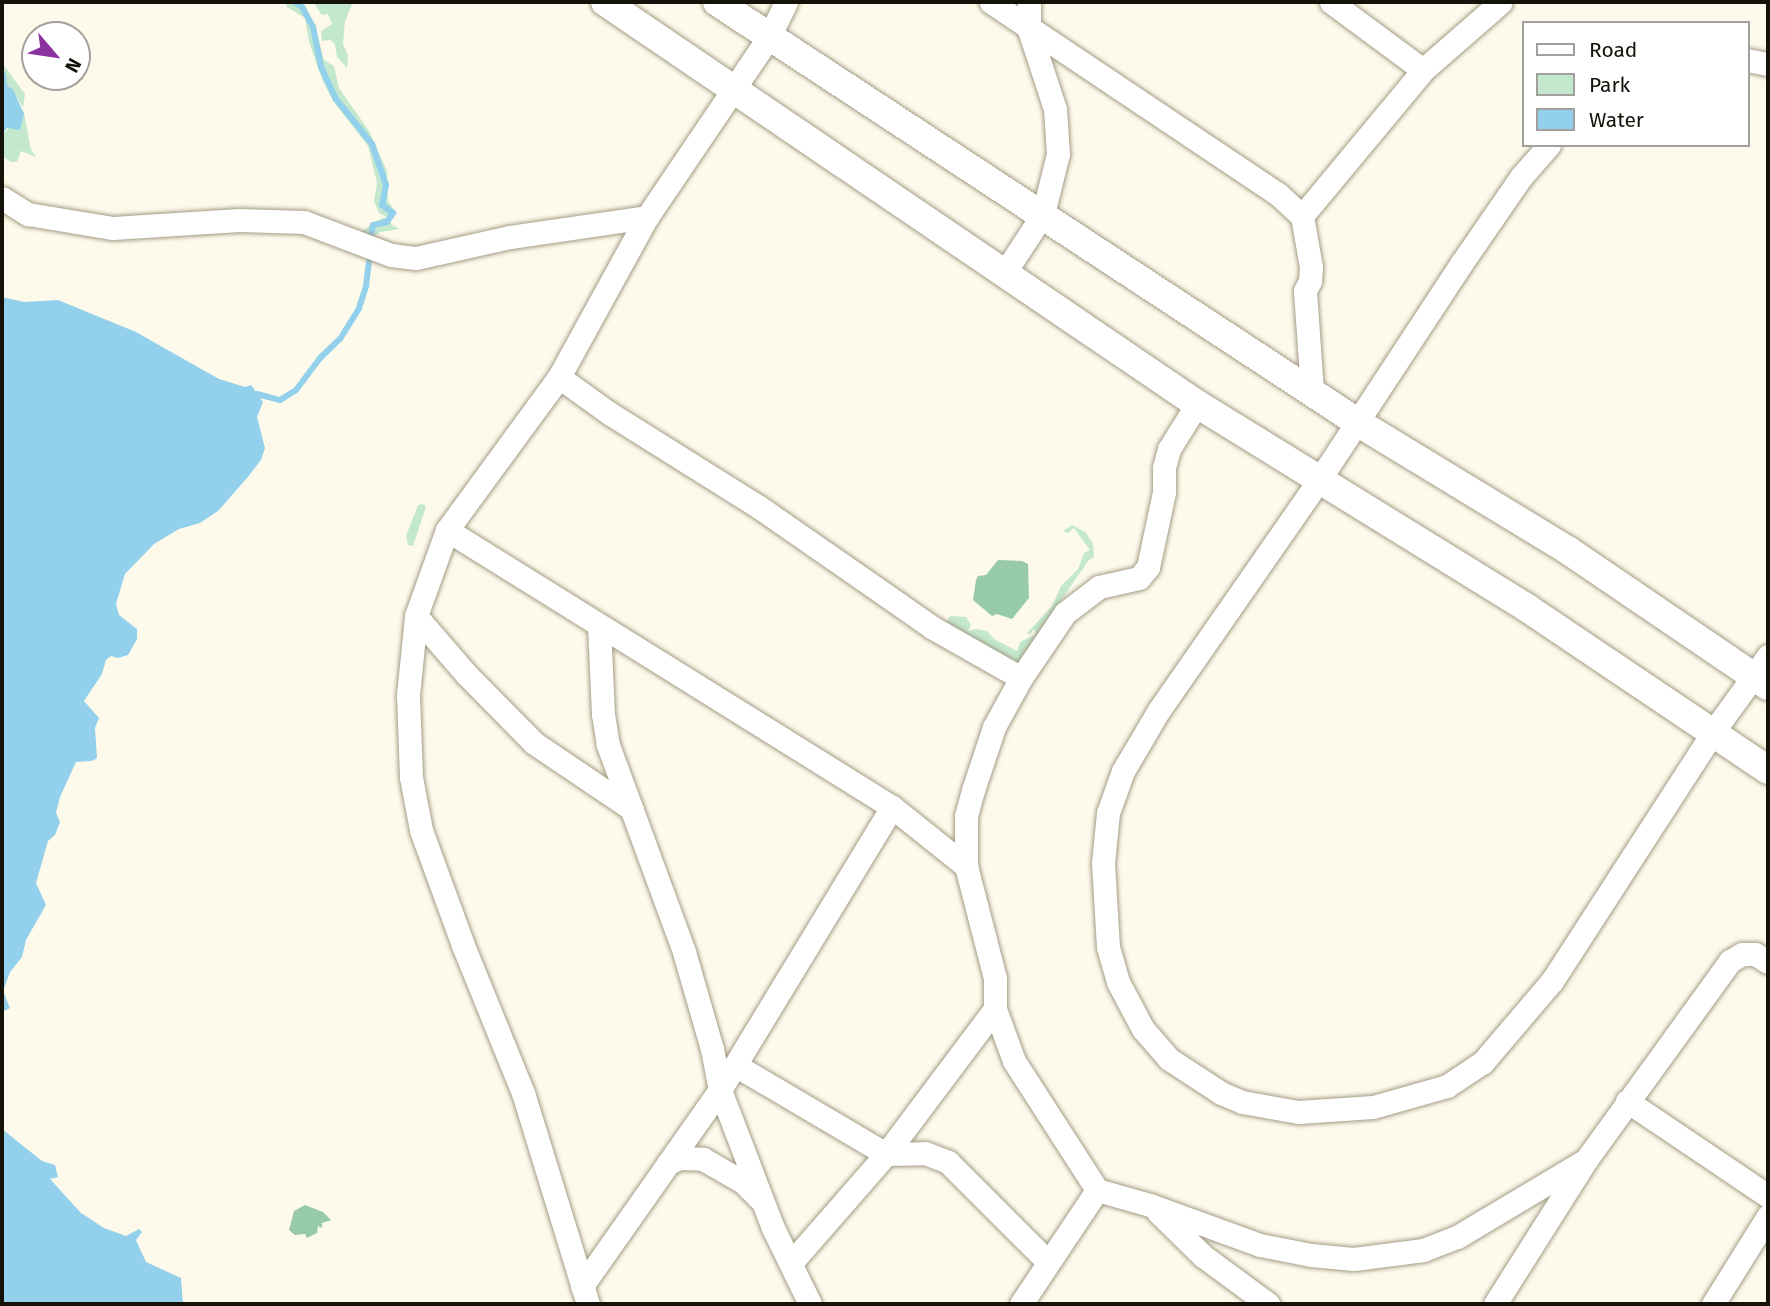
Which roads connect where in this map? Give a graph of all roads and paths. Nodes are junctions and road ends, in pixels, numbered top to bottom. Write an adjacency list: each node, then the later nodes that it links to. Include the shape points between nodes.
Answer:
1 (605, 2): 13 (main road)
2 (717, 2): 9 (main road)
3 (786, 2): 9 (street)
4 (991, 2): 8 (street)
5 (1029, 2): 8 (street)
6 (1501, 2): 12 (street)
7 (1346, 6): 12 (street)
8 (1029, 30): 16 (street, via 1055,109 1058,154); 17 (street, via 1278,194)
9 (769, 37): 13 (street); 16 (main road)
10 (1749, 60): 11 (street)
11 (1768, 64)
12 (1423, 70): 17 (street)
13 (733, 89): 18 (street); 19 (main road)
14 (1547, 147): 23 (street, via 1468,253)
15 (2, 198): 18 (street, via 28,214 113,228 239,220 304,222 391,255 416,258 510,237)
16 (1043, 214): 19 (street); 21 (main road)
17 (1302, 216): 21 (street, via 1311,267 1305,291)
18 (647, 217): 20 (street)
19 (1005, 272): 22 (main road)
20 (559, 377): 25 (street); 29 (street, via 759,506 933,628)
21 (1312, 390): 23 (main road)
22 (1197, 404): 24 (main road); 29 (street, via 1168,449 1148,567 1139,578 1118,580 1085,595 1065,613)
23 (1357, 422): 24 (street); 28 (main road)
24 (1320, 480): 30 (main road, via 1527,608); 30 (street, via 1159,710 1123,771 1108,813 1103,863 1108,947 1118,982 1143,1029 1169,1059 1220,1093 1242,1102 1298,1112 1373,1107 1447,1086 1483,1062 1552,981)
25 (447, 530): 26 (street); 27 (street)
26 (416, 616): 33 (street, via 534,743); 50 (street, via 408,695 411,776 421,830 523,1093)
27 (599, 626): 32 (street); 33 (street, via 608,745)
28 (1763, 673): 30 (street)
29 (1021, 678): 34 (street, via 994,727 973,790 966,816)
30 (1713, 732): 31 (main road)
31 (1768, 770)
32 (892, 807): 34 (street); 37 (street)
33 (632, 809): 38 (street, via 684,952)
34 (966, 866): 36 (street, via 995,978)
35 (1768, 962): 39 (street, via 1755,954 1742,954 1730,961)
36 (995, 1009): 40 (street); 43 (street, via 1014,1061)
37 (735, 1065): 38 (street); 40 (street)
38 (720, 1090): 42 (street); 45 (street)
39 (1627, 1101): 41 (street); 44 (street)
40 (886, 1154): 48 (street, via 925,1153 948,1162); 49 (street)
41 (1586, 1160): 46 (street, via 1457,1237 1398,1255 1354,1259 1260,1245); 54 (street)
42 (668, 1163): 45 (street, via 680,1158 703,1159 743,1182); 50 (street)
43 (1097, 1190): 46 (street); 48 (street)
44 (1768, 1196)
45 (762, 1200): 49 (street)
46 (1150, 1205): 53 (street, via 1203,1256)
47 (1768, 1216): 55 (street)
48 (1048, 1262): 52 (street)
49 (791, 1263): 51 (street)
50 (585, 1295)
51 (810, 1304)
52 (1021, 1304)
53 (1268, 1304)
54 (1495, 1304)
55 (1713, 1304)

